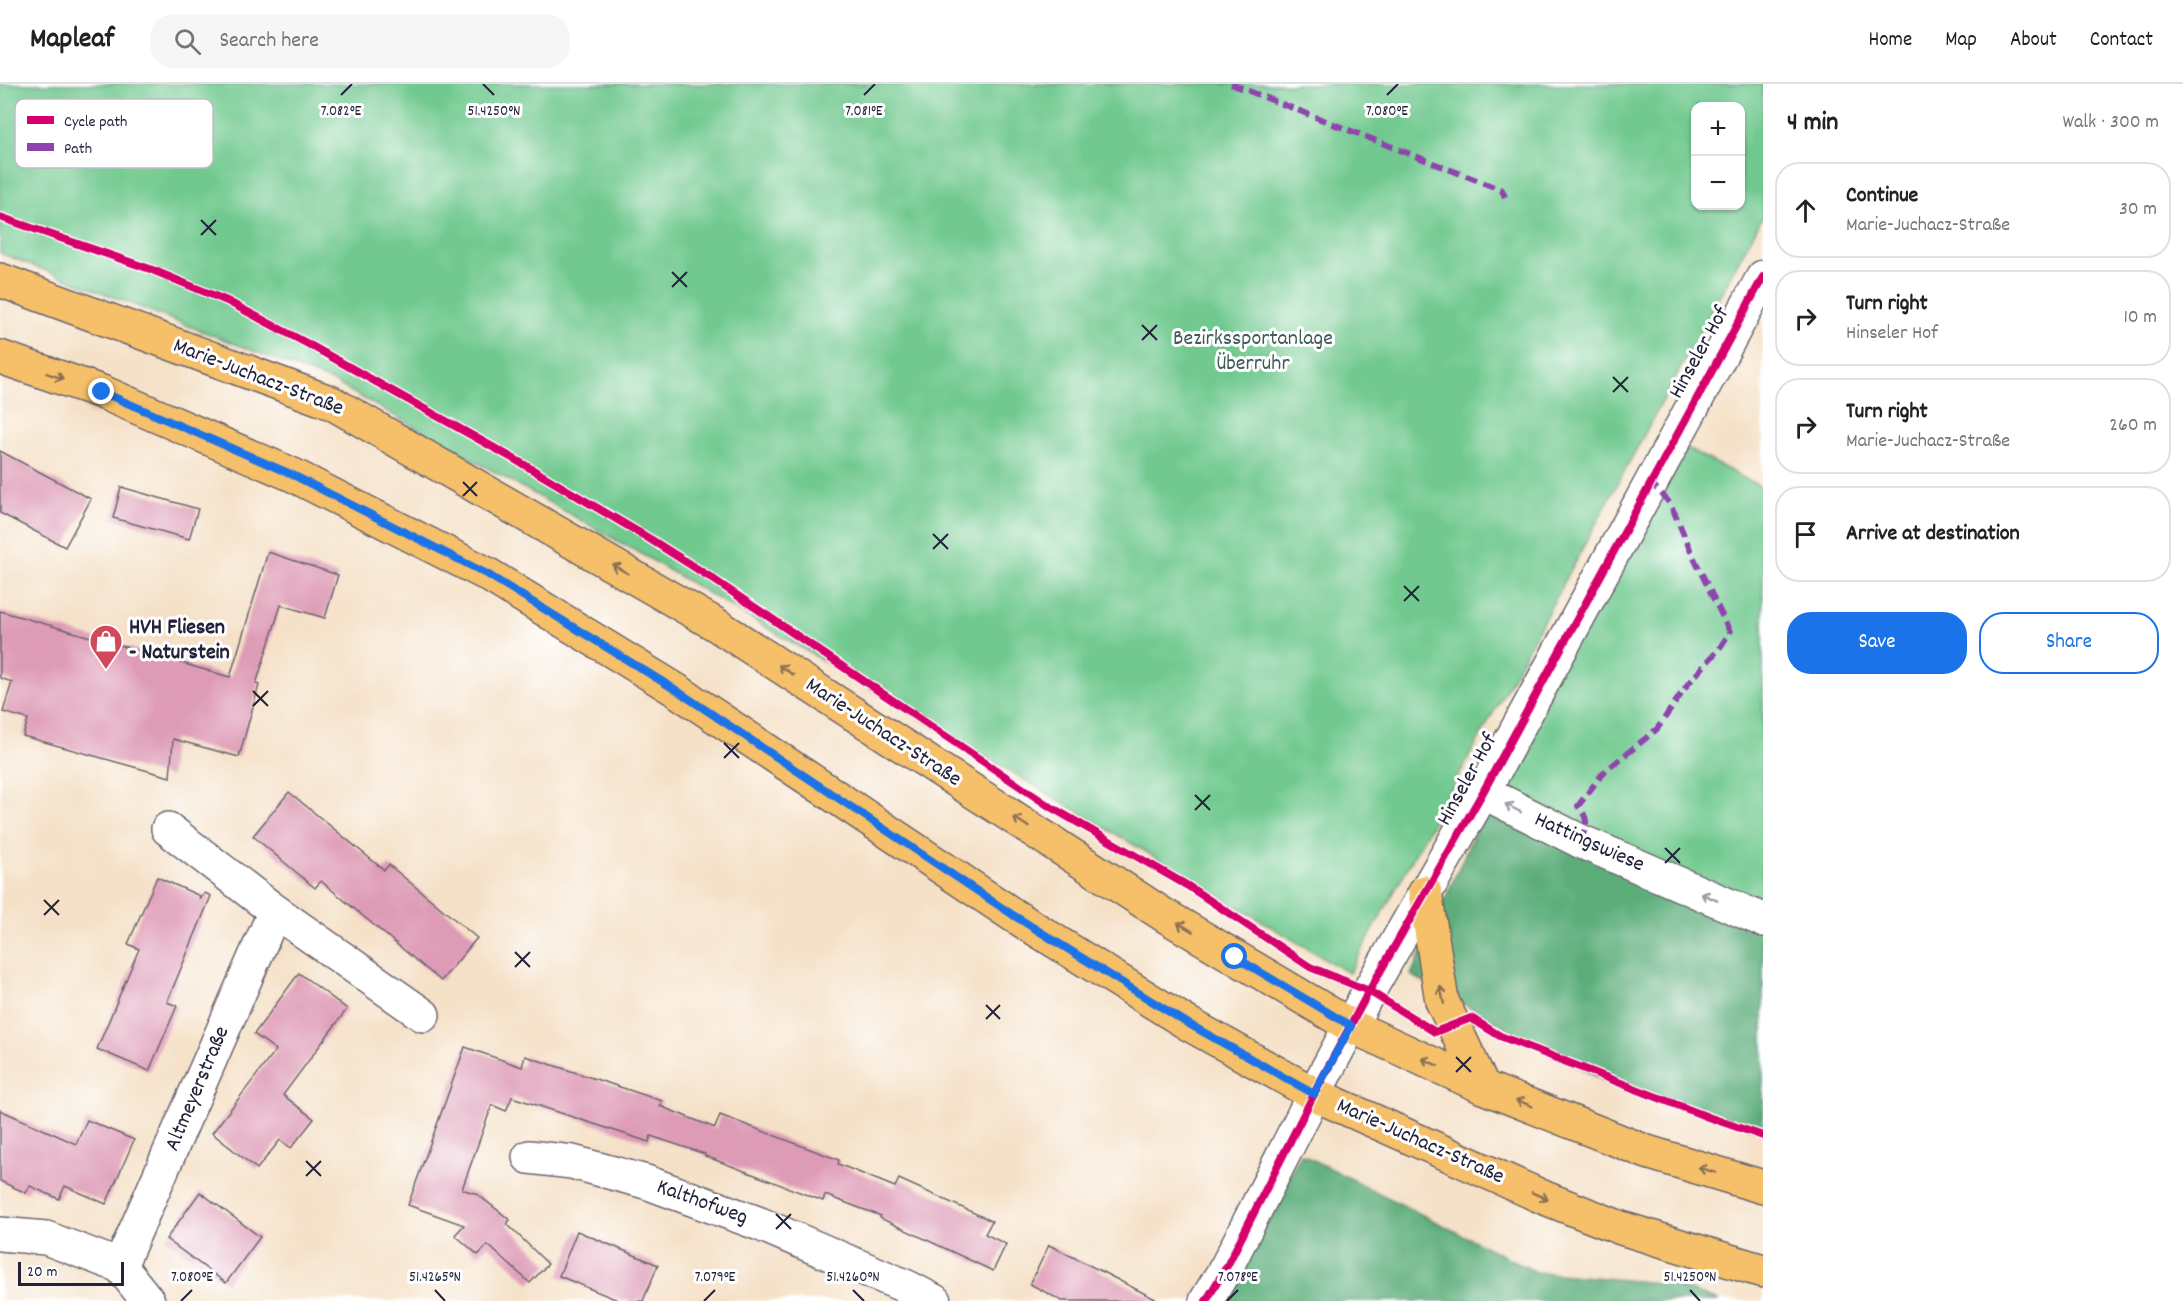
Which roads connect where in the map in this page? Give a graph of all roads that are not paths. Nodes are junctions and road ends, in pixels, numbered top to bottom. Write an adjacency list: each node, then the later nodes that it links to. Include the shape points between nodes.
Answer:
1 (1763, 277): 4 (street, Hinseler Hof)
2 (0, 280): 10 (main road, Marie-Juchacz-Straße, one-way to 2, via 1164,915 715,624 332,403)
3 (0, 357): 12 (main road, Marie-Juchacz-Straße, one-way to 12, via 102,392 293,475 487,574 676,690 1013,915 1187,1023)
4 (1483, 792): 6 (street, Hinseler Hof); 8 (street, Hattingswiese, one-way to 4, via 1580,841)
5 (168, 829): 7 (street)
6 (1425, 892): 10 (street, Hinseler Hof); 11 (main road, one-way to 6, via 1442,1001)
7 (274, 911): 9 (street); 16 (street, Altmeyerstraße)
8 (1763, 920)
9 (423, 1016)
10 (1351, 1026): 11 (main road, Marie-Juchacz-Straße, one-way to 10); 12 (street, Hinseler Hof)
11 (1483, 1087): 14 (main road, Marie-Juchacz-Straße, one-way to 11, via 1647,1152)
12 (1314, 1094): 17 (main road, Marie-Juchacz-Straße, one-way to 17, via 1621,1228); 20 (street, Hinseler Hof)
13 (529, 1157): 19 (street, Kalthofweg, via 572,1161 646,1182 760,1224)
14 (1763, 1187)
15 (0, 1234): 16 (street, via 46,1238)
16 (120, 1266): 18 (street)
17 (1763, 1271)
18 (148, 1301)
19 (934, 1301)
20 (1206, 1301)

